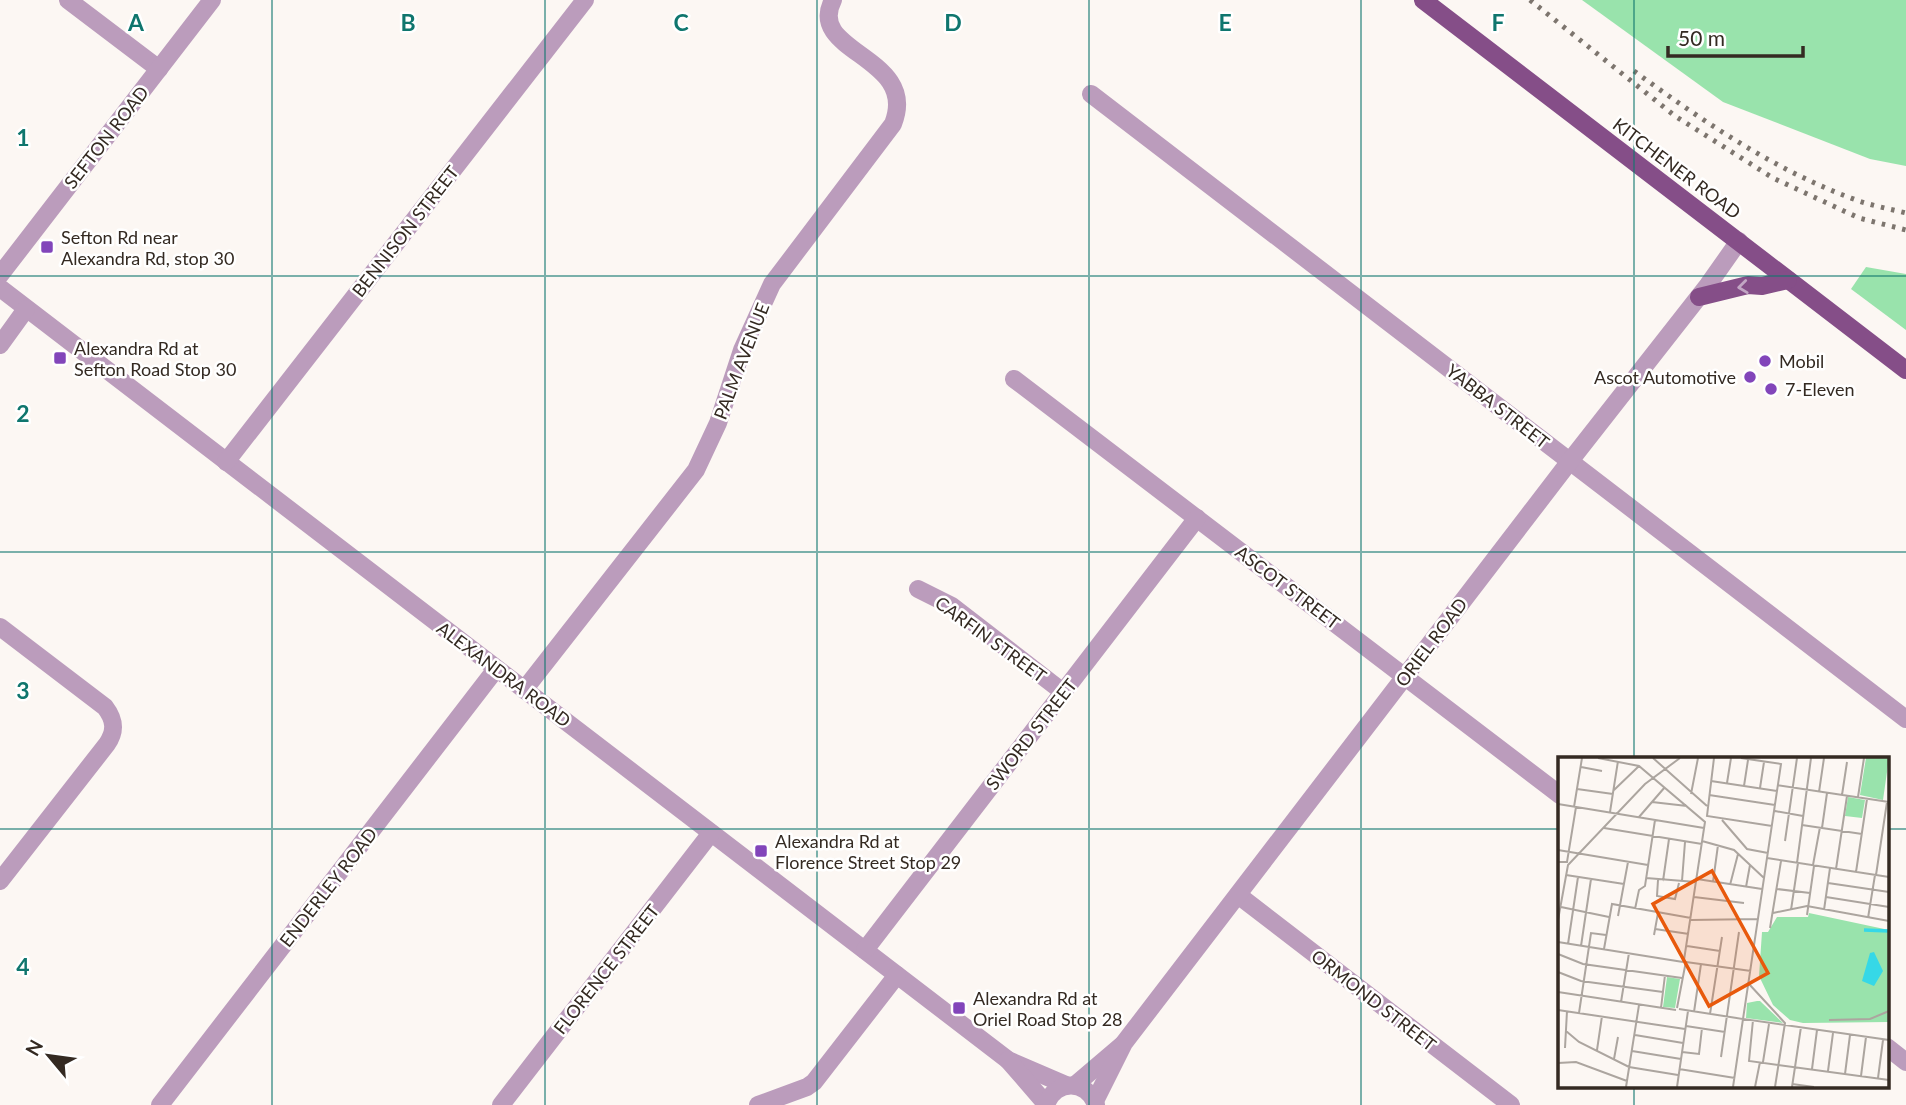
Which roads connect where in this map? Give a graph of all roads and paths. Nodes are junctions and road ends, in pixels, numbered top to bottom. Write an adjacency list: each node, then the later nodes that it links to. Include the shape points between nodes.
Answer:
1 (68, 0): 6 (street)
2 (212, 0): 6 (street, SEFTON ROAD)
3 (585, 0): 18 (street, BENNISON STREET)
4 (833, 0): 24 (street, PALM AVENUE, via 828,16 834,32 892,83 898,101 893,124 772,284 696,470)
5 (1423, 0): 8 (main road, KITCHENER ROAD)
6 (159, 69): 9 (street, SEFTON ROAD)
7 (1091, 94): 17 (street, YABBA STREET)
8 (1739, 241): 10 (main road, KITCHENER ROAD); 12 (street, ORIEL ROAD)
9 (0, 275)
10 (1788, 280): 12 (main road, one-way to 12); 15 (main road, KITCHENER ROAD)
11 (0, 288): 13 (street, ALEXANDRA ROAD)
12 (1699, 297): 17 (street, ORIEL ROAD)
13 (26, 309): 14 (street); 18 (street, ALEXANDRA ROAD)
14 (0, 345)
15 (1904, 366)
16 (1014, 379): 19 (street, ASCOT STREET)
17 (1570, 461): 23 (street, ORIEL ROAD); 26 (street, YABBA STREET)
18 (226, 462): 22 (street, ALEXANDRA ROAD)
19 (1197, 518): 23 (street, ASCOT STREET); 25 (street, SWORD STREET)
20 (918, 589): 25 (street, CARFIN STREET, via 952,607)
21 (0, 627): 29 (street, via 105,707 114,725 107,744)
22 (496, 669): 24 (street, ALEXANDRA ROAD); 39 (street, ENDERLEY ROAD)
23 (1404, 676): 27 (street, ASCOT STREET); 30 (street, ORIEL ROAD)
24 (524, 690): 28 (street, ALEXANDRA ROAD)
25 (1063, 692): 31 (street, SWORD STREET)
26 (1906, 719)
27 (1558, 795)
28 (711, 833): 31 (street, ALEXANDRA ROAD); 40 (street, FLORENCE STREET)
29 (0, 881)
30 (1238, 895): 33 (street, ORIEL ROAD); 43 (street, ORMOND STREET)
31 (865, 950): 32 (street, ALEXANDRA ROAD)
32 (897, 975): 35 (street, ALEXANDRA ROAD); 41 (street, via 814,1082)
33 (1124, 1043): 37 (street, ORIEL ROAD); 38 (street, ORIEL ROAD)
34 (1888, 1048): 36 (street)
35 (1008, 1060): 37 (street, ALEXANDRA ROAD); 42 (street, ALEXANDRA ROAD)
36 (1906, 1062)
37 (1071, 1085): 38 (street, ALEXANDRA ROAD, via 1090,1094); 42 (street, ORIEL ROAD, via 1053,1092)
38 (1095, 1103)
39 (163, 1104)
40 (501, 1105)
41 (758, 1105)
42 (1046, 1105)
43 (1511, 1105)

